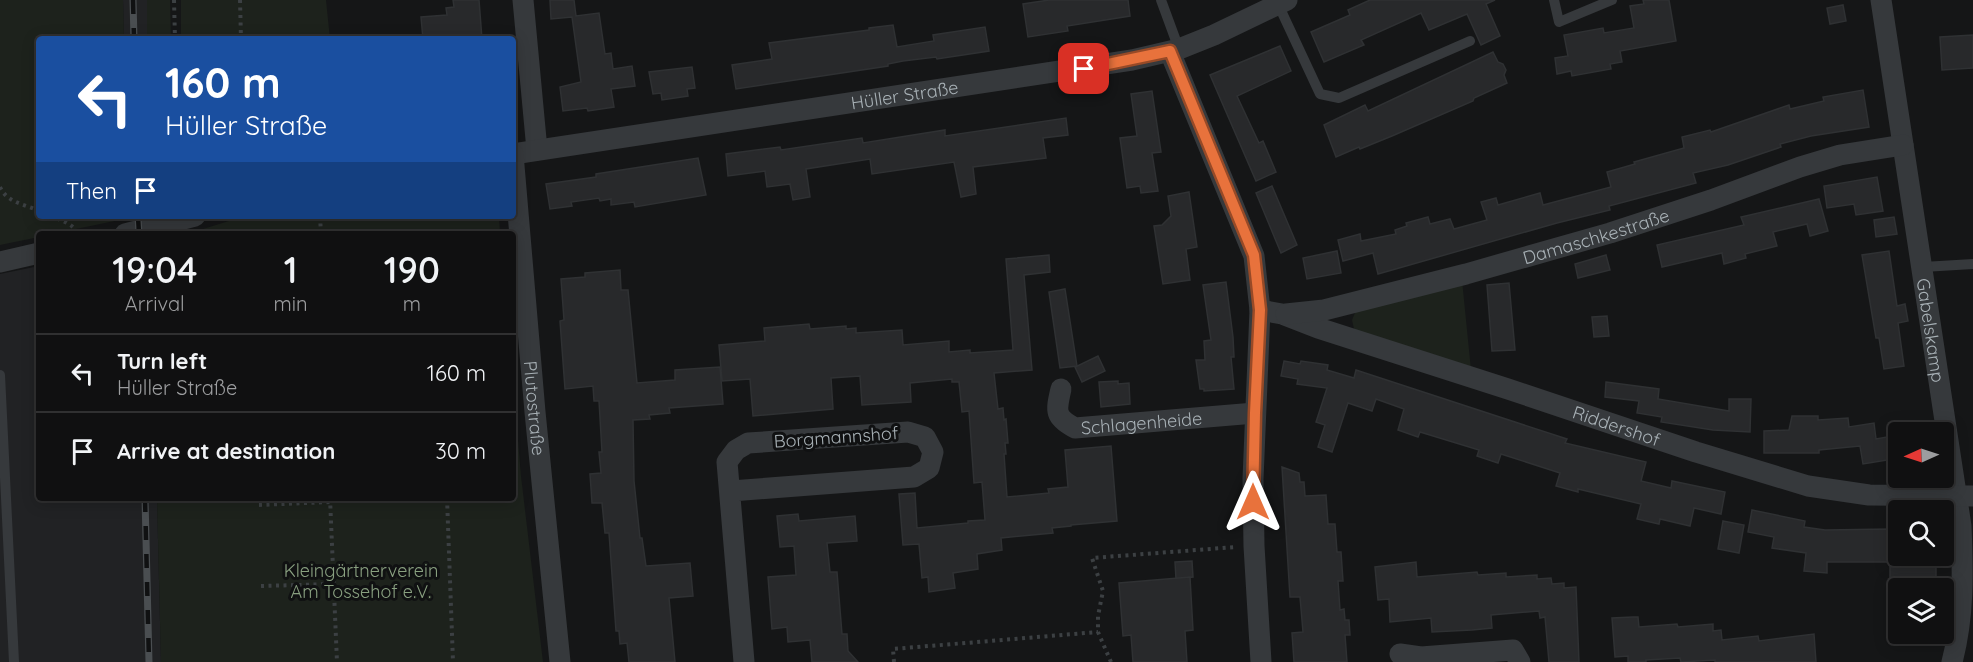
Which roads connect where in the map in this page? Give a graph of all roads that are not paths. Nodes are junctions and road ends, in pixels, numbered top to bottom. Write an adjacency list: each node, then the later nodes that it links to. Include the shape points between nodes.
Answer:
1 (523, 0): 10 (street)
2 (1161, 0): 8 (lane)
3 (1554, 0): 4 (lane, via 1559,22)
4 (1612, 0)
5 (1881, 0): 9 (street, Gabelskamp)
6 (1283, 2): 7 (lane, via 1320,94 1339,98); 8 (street, Hüller Straße)
7 (1470, 40)
8 (1174, 50): 10 (street, Hüller Straße, via 1101,66); 19 (street, via 1254,255)
9 (1903, 145): 18 (street, Gabelskamp); 20 (street, Damaschkestraße, via 1840,155 1611,233 1466,274 1324,310)
10 (537, 150): 11 (street, Hüller Straße)
11 (516, 154)
12 (516, 189): 29 (street, Plutostraße)
13 (183, 219): 14 (street)
14 (137, 231)
15 (36, 254): 16 (street)
16 (0, 262)
17 (1973, 264): 18 (lane)
18 (1923, 267): 25 (street, Gabelskamp)
19 (1260, 310): 20 (street); 23 (street)
20 (1282, 314): 25 (street, Riddershof, via 1808,486 1869,495)
21 (0, 375): 26 (lane)
22 (1060, 389): 23 (street, Schlagenheide, via 1056,409 1062,421 1075,428)
23 (1255, 413): 31 (street, via 1254,546)
24 (731, 491): 24 (street, Borgmannshof, via 914,477 929,468 933,452 925,437 908,432 748,443 727,462); 30 (street, Borgmannshof)
25 (1965, 497): 33 (street, Gabelskamp, via 1960,623)
26 (4, 551): 28 (lane)
27 (1400, 654): 32 (street, via 1421,657 1513,650)
28 (14, 662)
29 (560, 662)
30 (744, 662)
31 (1261, 662)
32 (1520, 662)
33 (1952, 662)

